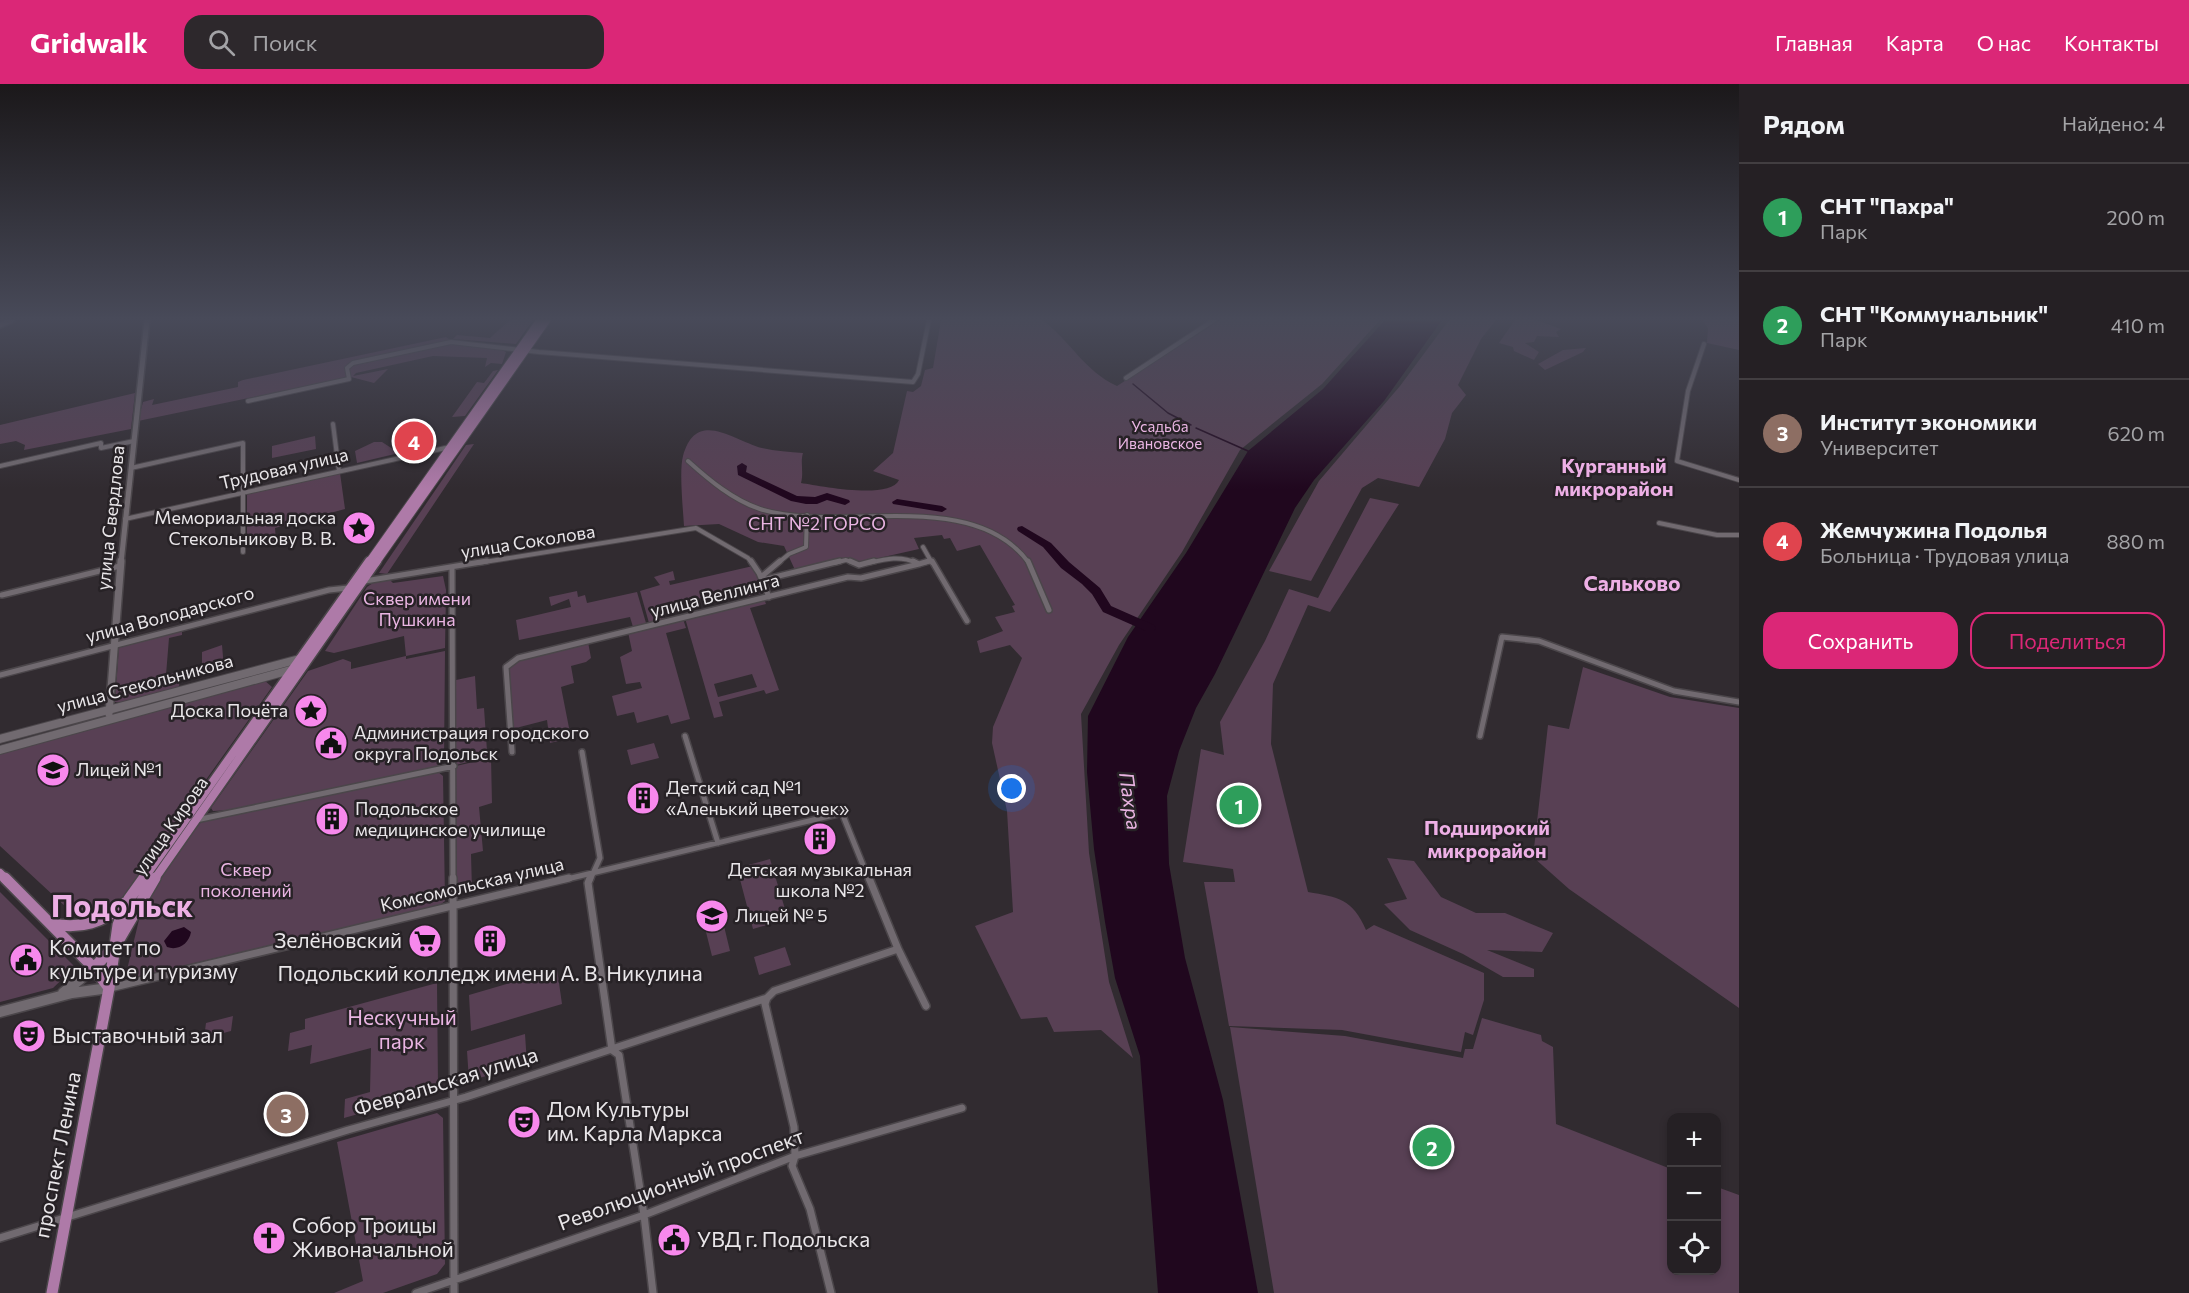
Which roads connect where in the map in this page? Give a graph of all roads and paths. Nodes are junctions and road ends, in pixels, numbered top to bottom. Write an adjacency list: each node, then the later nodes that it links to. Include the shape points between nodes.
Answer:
1 (141, 376): 12 (street, улица Свердлова)
2 (503, 376): 10 (main road, улица Кирова)
3 (506, 376): 11 (main road, улица Кирова)
4 (845, 376): 5 (street, via 913,382)
5 (916, 376)
6 (1693, 376): 18 (street, via 1677,461)
7 (350, 379): 8 (street)
8 (248, 401)
9 (333, 424): 17 (street)
10 (456, 439): 11 (main road); 13 (main road, улица Кирова)
11 (464, 440): 20 (main road, улица Кирова)
12 (134, 441): 15 (street, via 101,448 101,443); 16 (street, улица Свердлова)
13 (450, 447): 17 (street, Трудовая улица); 20 (main road, улица Кирова)
14 (688, 461): 21 (street, via 752,505 766,511)
15 (0, 466)
16 (131, 468): 19 (street, via 243,442); 22 (street, улица Свердлова)
17 (339, 471): 19 (street, Трудовая улица)
18 (1739, 480)
19 (244, 492): 22 (street, Трудовая улица); 26 (street)
20 (420, 495): 32 (main road, улица Кирова); 33 (main road, улица Кирова)
21 (807, 515): 31 (street, via 806,547 789,554); 36 (street, via 892,516 993,530 1013,544 1036,574)
22 (125, 519): 29 (street, улица Свердлова)
23 (1659, 523): 24 (street, via 1717,535)
24 (1739, 535)
25 (923, 547): 27 (street)
26 (243, 552)
27 (931, 561): 28 (street, улица Веллинга); 37 (street)
28 (919, 564): 31 (street, via 901,558 859,565 846,560); 35 (street, улица Веллинга)
29 (120, 566): 34 (street); 38 (street, улица Свердлова)
30 (452, 568): 31 (street, улица Соколова, via 696,528 748,558); 32 (street, улица Соколова); 52 (street)
31 (761, 578): 35 (street)
32 (365, 581): 33 (main road); 39 (main road, улица Кирова)
33 (351, 585): 38 (street, улица Володарского); 40 (main road, улица Кирова)
34 (2, 595)
35 (769, 597): 50 (street, улица Веллинга, via 518,658 506,667)
36 (1049, 610)
37 (968, 621)
38 (114, 646): 42 (street, улица Володарского); 44 (street, улица Свердлова)
39 (310, 657): 40 (main road, улица Кирова); 41 (main road, улица Стекольникова)
40 (301, 663): 41 (main road, улица Кирова); 44 (main road, улица Стекольникова); 53 (main road, улица Кирова)
41 (290, 670): 45 (main road, улица Стекольникова); 57 (main road, улица Кирова)
42 (0, 675)
43 (1739, 702): 47 (street, via 1674,691 1539,641 1502,637)
44 (110, 710): 45 (street, улица Свердлова); 48 (main road, улица Стекольникова)
45 (109, 719): 49 (main road, улица Стекольникова)
46 (685, 736): 54 (street)
47 (1480, 736)
48 (0, 740)
49 (0, 750)
50 (512, 752)
51 (582, 752): 56 (street, via 600,858)
52 (454, 766): 53 (street); 58 (street)
53 (194, 821): 60 (main road, улица Кирова, via 140,900)
54 (718, 843): 56 (street, Комсомольская улица); 61 (street, Комсомольская улица, via 842,813)
55 (0, 873): 59 (main road)
56 (594, 874): 58 (street, Комсомольская улица); 68 (street, via 588,883)
57 (129, 899): 59 (main road, via 114,915 84,927); 60 (main road, улица Кирова, via 118,925)
58 (454, 906): 63 (street, Комсомольская улица); 69 (street)
59 (52, 924): 62 (main road)
60 (117, 943): 62 (main road); 63 (main road, проспект Ленина)
61 (898, 949): 65 (street, Февральская улица, via 774,991); 66 (street)
62 (94, 968): 63 (main road); 64 (main road)
63 (109, 988): 64 (main road); 73 (main road, проспект Ленина)
64 (54, 997): 67 (main road)
65 (767, 998): 68 (street, Февральская улица); 71 (street, via 765,1004 794,1127)
66 (926, 1006)
67 (0, 1012)
68 (612, 1050): 69 (street, Февральская улица); 72 (street, via 619,1055)
69 (454, 1100): 73 (street, Февральская улица); 75 (street)
70 (962, 1108): 71 (street, Революционный проспект)
71 (795, 1156): 72 (street, Революционный проспект); 80 (street, via 792,1166 810,1209)
72 (644, 1215): 75 (street, Революционный проспект); 79 (street)
73 (66, 1216): 74 (street, Февральская улица); 76 (main road, проспект Ленина)
74 (0, 1238)
75 (453, 1280): 77 (street, Революционный проспект); 78 (street)
76 (52, 1293)
77 (416, 1293)
78 (454, 1293)
79 (653, 1293)
80 (831, 1293)

